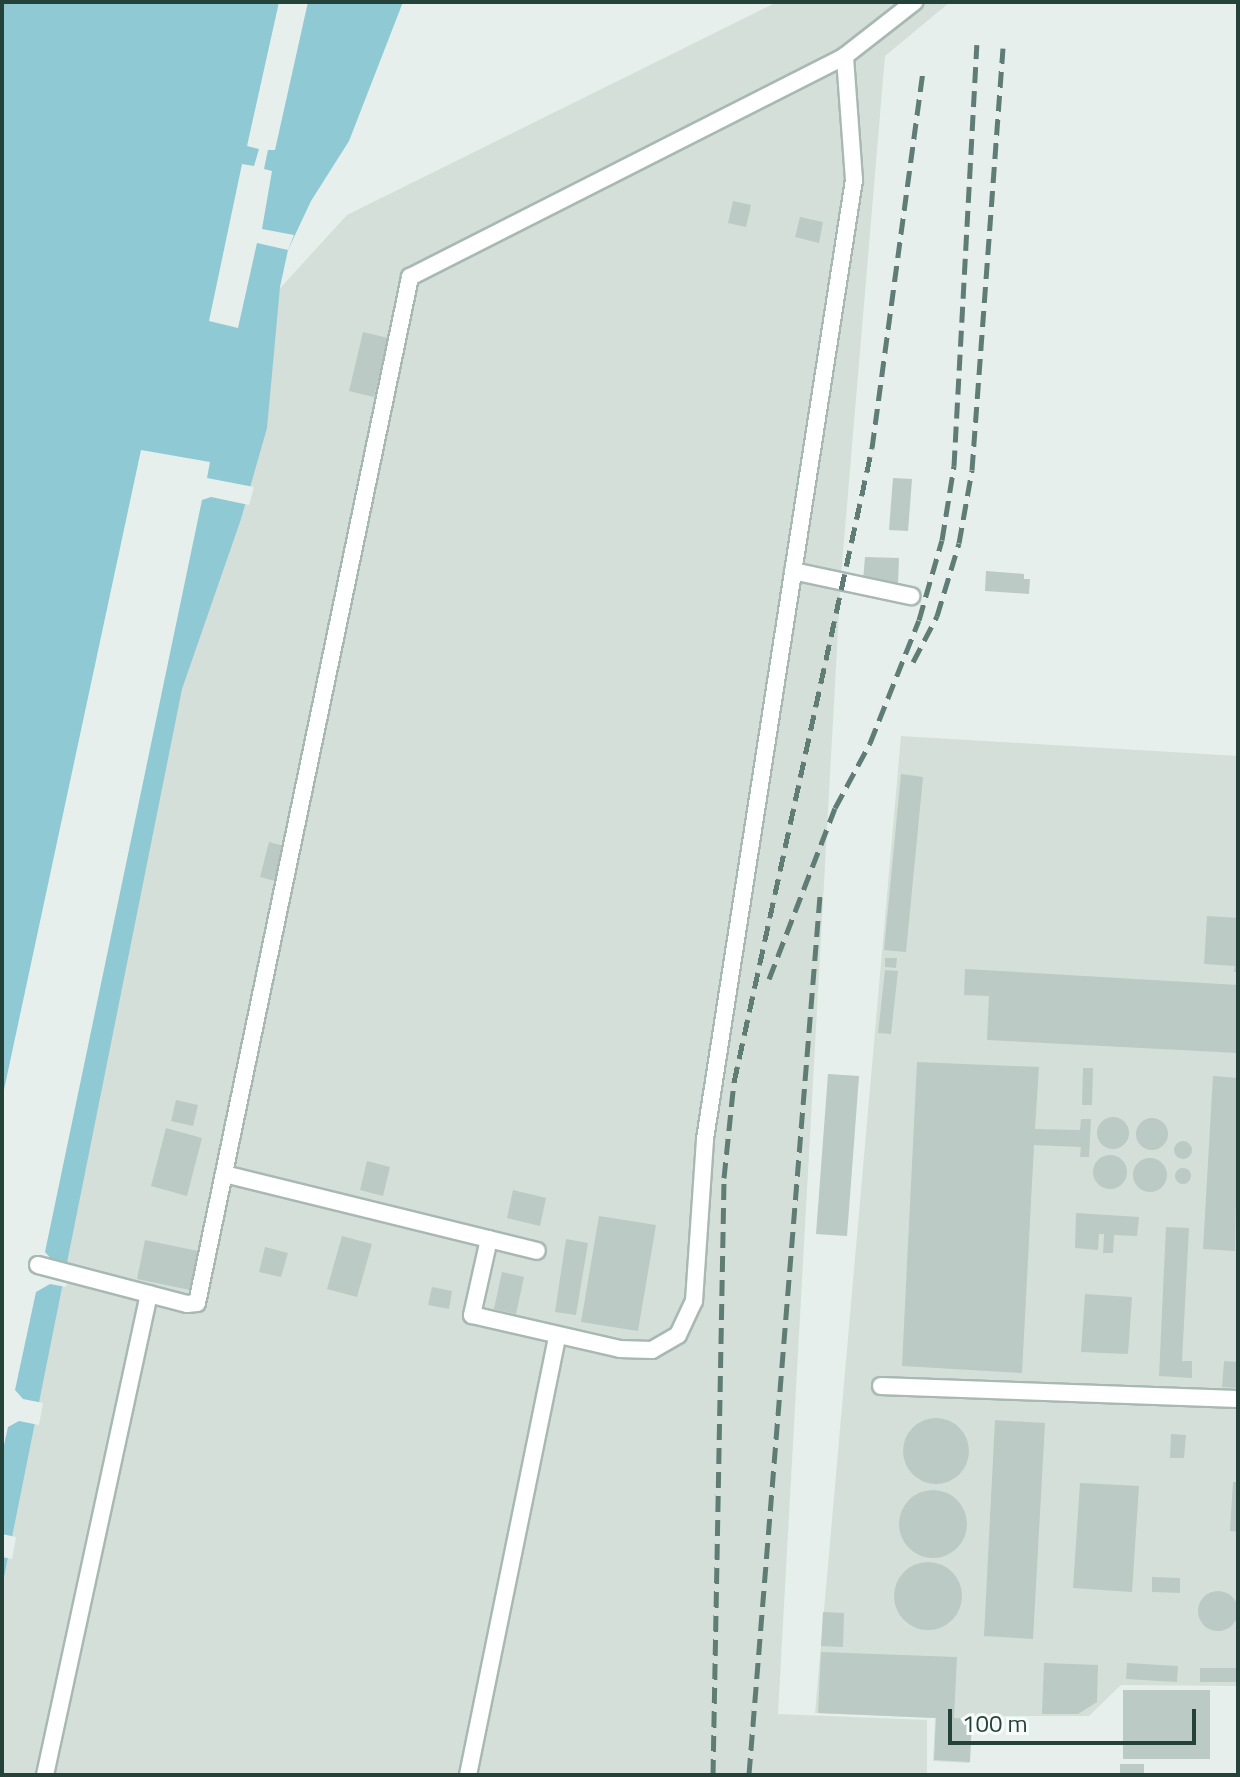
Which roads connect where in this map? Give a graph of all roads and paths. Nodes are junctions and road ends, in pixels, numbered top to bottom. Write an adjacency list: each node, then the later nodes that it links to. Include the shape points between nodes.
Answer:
1 (914, 2): 2 (lane)
2 (845, 56): 3 (lane, via 854,180); 5 (lane, via 410,277)
3 (793, 571): 4 (lane); 10 (lane, via 705,1139 694,1301 678,1335 652,1350)
4 (911, 596)
5 (224, 1174): 6 (lane); 9 (lane, via 197,1303)
6 (489, 1239): 7 (lane); 10 (lane, via 472,1315)
7 (537, 1251)
8 (38, 1265): 9 (lane)
9 (149, 1294): 13 (lane)
10 (557, 1337): 14 (lane)
11 (881, 1386): 12 (lane)
12 (1238, 1399)
13 (45, 1775)
14 (468, 1775)

